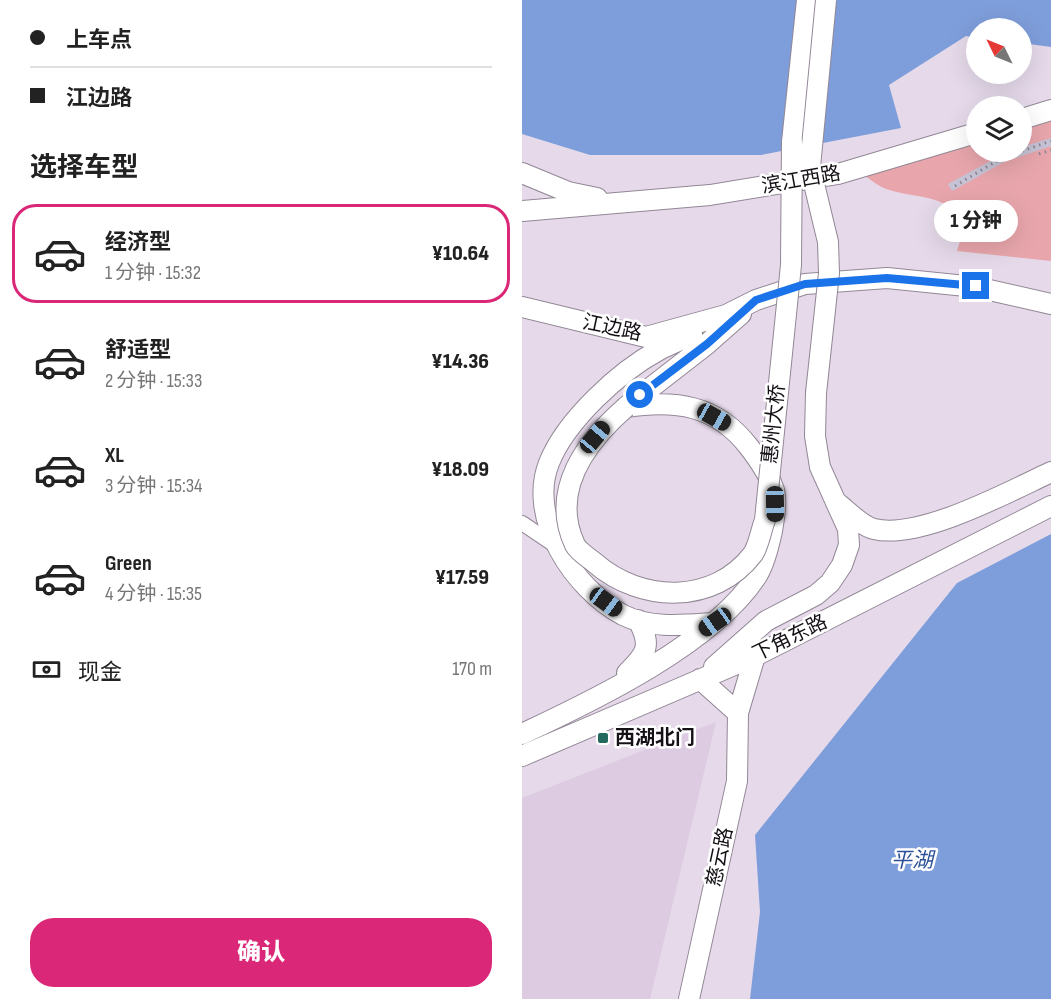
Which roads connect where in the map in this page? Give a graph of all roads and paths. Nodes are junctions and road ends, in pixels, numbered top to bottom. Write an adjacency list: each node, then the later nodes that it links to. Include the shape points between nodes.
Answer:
1 (807, 0): 19 (main road, 惠州大桥, bridge, via 792,142 791,266 765,520 754,553 726,579 685,593 647,592 609,575 576,547 567,505 573,470 604,426)
2 (826, 0): 21 (main road, 惠州大桥, bridge, via 810,167 828,242 830,273 814,436)
3 (1051, 110): 4 (main road)
4 (1032, 116)
5 (966, 136): 13 (main road, 滨江西路, via 838,174 710,195)
6 (1051, 141): 7 (path)
7 (1032, 147)
8 (1051, 150): 9 (path)
9 (1039, 154)
10 (995, 162): 12 (path)
11 (522, 173): 13 (main road, via 568,192)
12 (955, 186)
13 (620, 203): 14 (main road, 滨江西路)
14 (522, 212)
15 (756, 300): 16 (main road, 江边路, via 805,284 887,278 976,286); 18 (main road, 江边路); 19 (main road, 惠州大桥)
16 (1051, 304)
17 (522, 307): 18 (main road, 江边路, via 646,337)
18 (726, 315): 24 (main road, via 635,366 591,403 568,430 542,484 547,527)
19 (626, 407): 26 (main road, via 661,402 700,410 728,425 762,465 774,492 775,516 758,573)
20 (1051, 472): 21 (main road, via 919,528 872,528)
21 (832, 499): 28 (main road, 惠州大桥, via 848,529 849,545 842,566 830,583 816,595 766,621)
22 (1051, 506): 27 (main road, 下角东路)
23 (522, 523): 24 (street)
24 (556, 546): 25 (main road, via 587,585 623,615)
25 (638, 620): 26 (main road, via 672,626); 29 (main road, via 647,637 645,652)
26 (715, 622): 29 (main road)
27 (755, 656): 28 (main road, 下角东路); 30 (main road, 慈云路)
28 (700, 679): 30 (main road); 32 (main road, 下角东路)
29 (602, 697): 31 (main road)
30 (738, 713): 33 (main road, 慈云路, via 736,781)
31 (522, 734)
32 (522, 756)
33 (689, 999)

